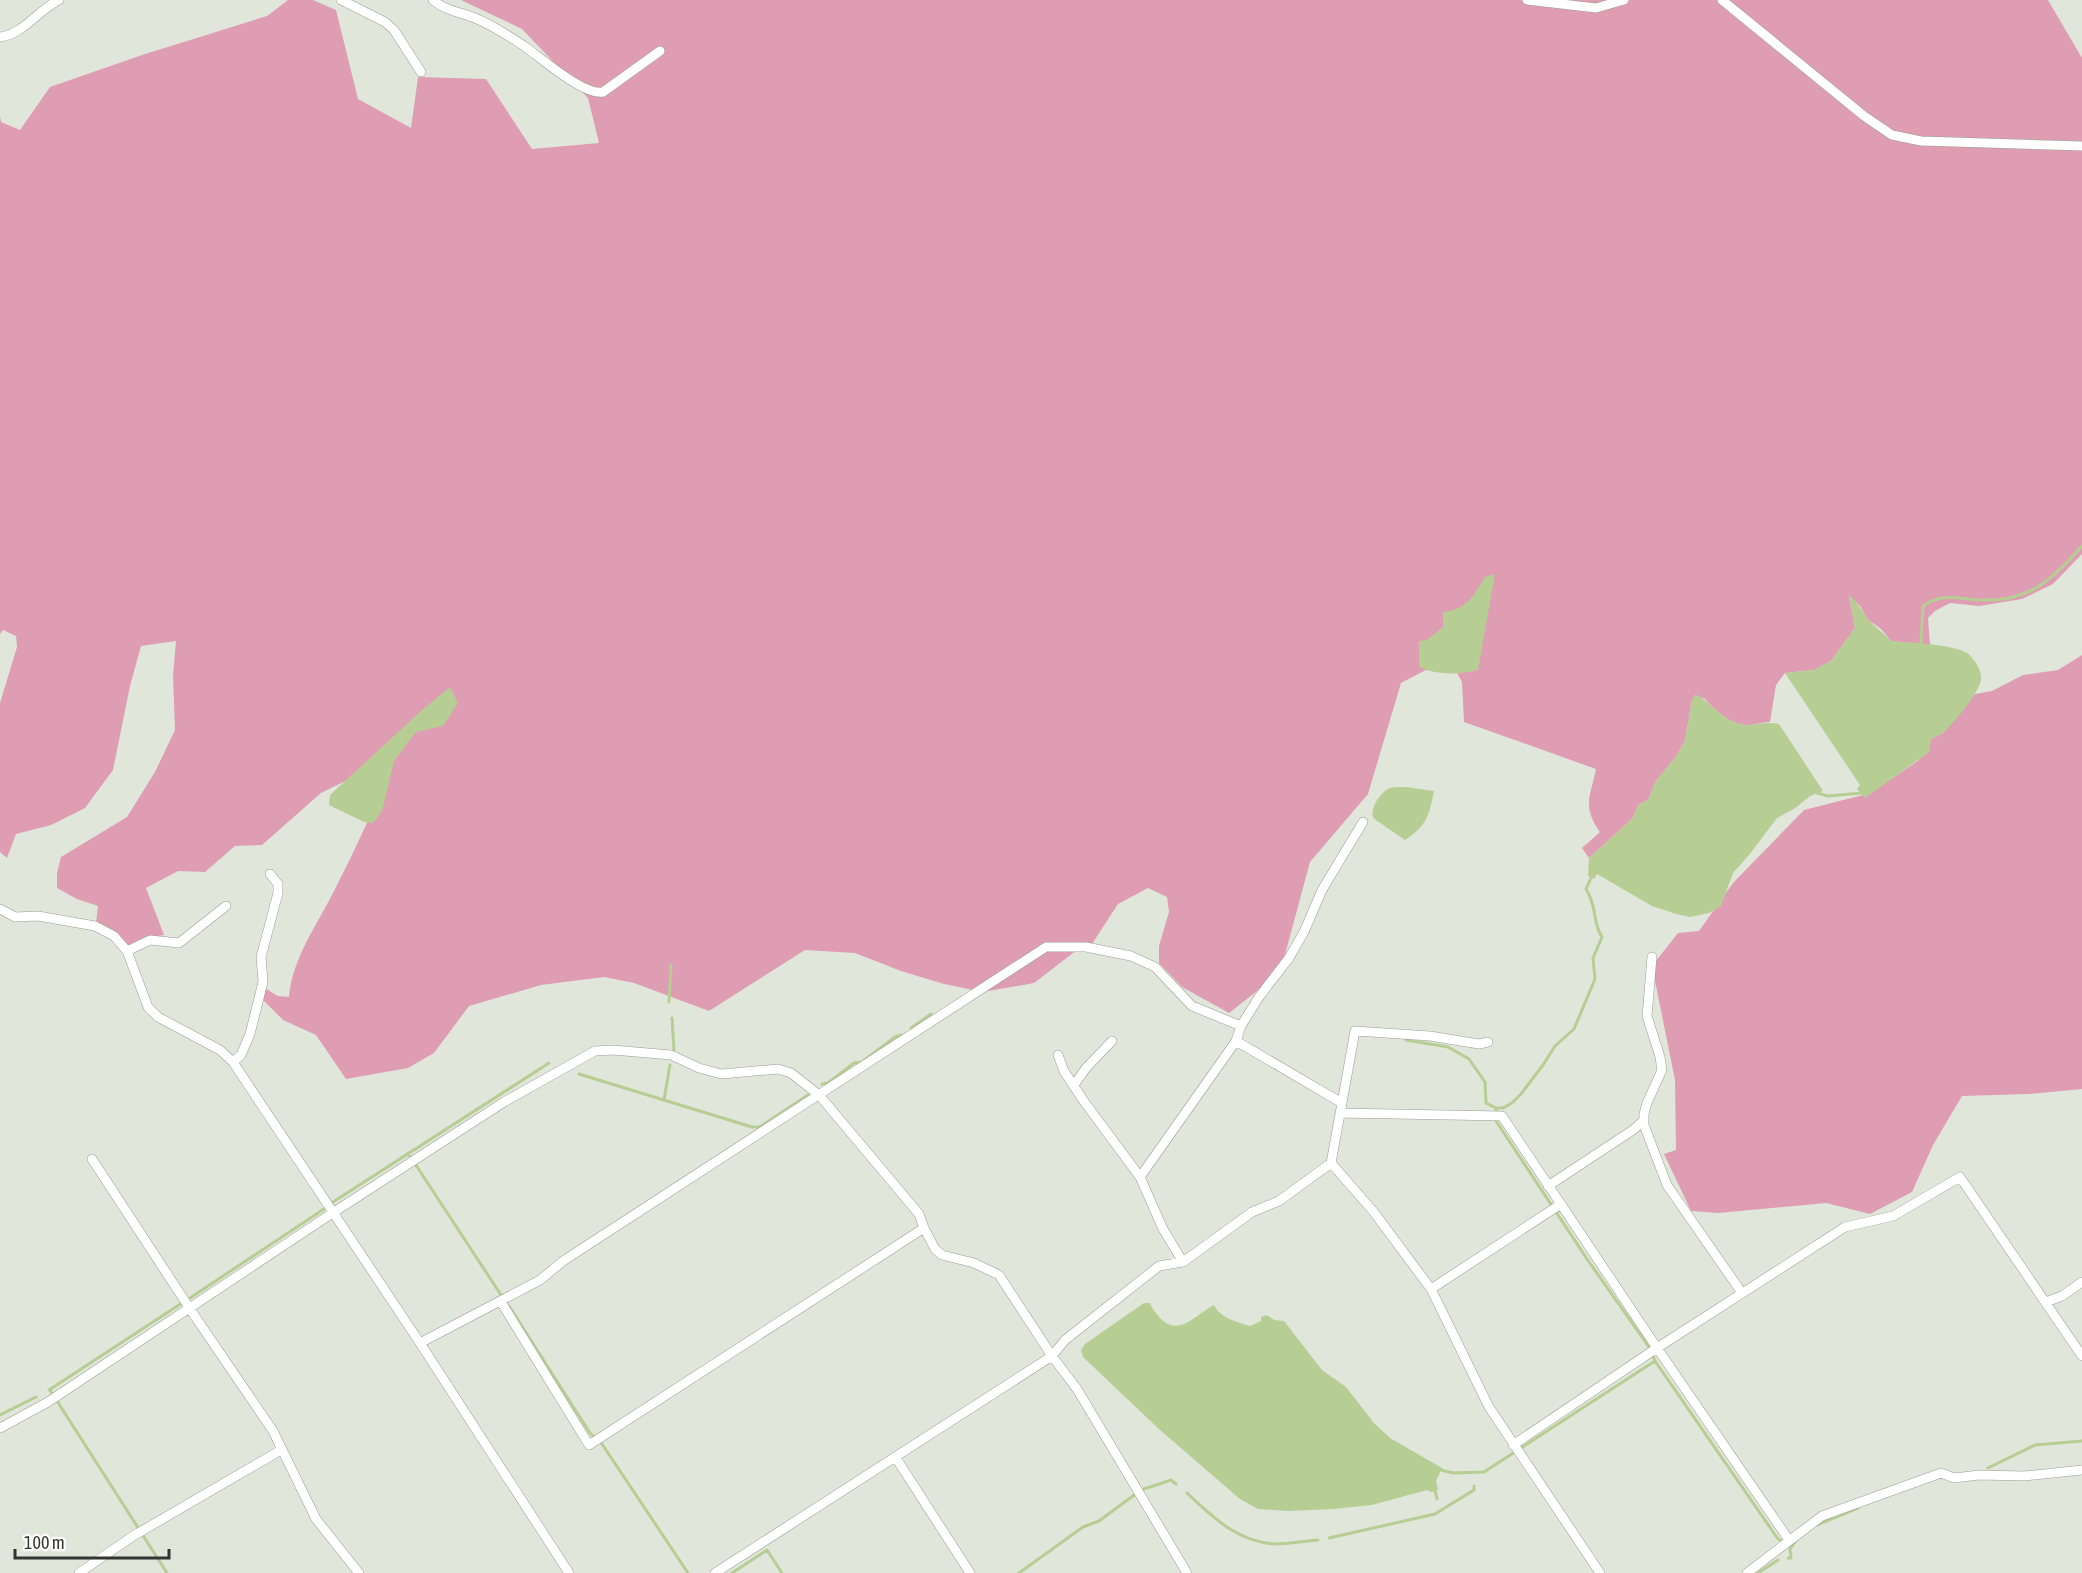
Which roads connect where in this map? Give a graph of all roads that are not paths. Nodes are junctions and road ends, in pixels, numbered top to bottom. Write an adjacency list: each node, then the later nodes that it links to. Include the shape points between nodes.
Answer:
1 (59, 0): 7 (street, via 17,33)
2 (341, 0): 9 (street, via 394,30)
3 (433, 0): 8 (street, via 497,30 596,93 603,92)
4 (1527, 0): 5 (street, via 1596,8)
5 (1624, 0)
6 (1722, 0): 10 (street, via 1892,135 1921,141)
7 (0, 37)
8 (660, 51)
9 (421, 72)
10 (2082, 146)
11 (1363, 822): 17 (street, via 1322,890 1289,958)
12 (270, 874): 22 (street, via 278,884 278,893 261,957 263,982 250,1034 241,1055)
13 (226, 906): 15 (street, via 179,943 150,940)
14 (0, 909): 15 (street, via 15,917 38,916 95,926 114,936)
15 (127, 951): 22 (street, via 148,1007 158,1017 220,1050)
16 (1652, 957): 26 (street, via 1647,1017 1662,1070 1647,1102)
17 (1242, 1026): 19 (street); 24 (street, via 1192,1006 1155,967 1131,956 1086,947 1046,947)
18 (1112, 1041): 23 (street)
19 (1236, 1041): 25 (street); 29 (street)
20 (1488, 1042): 25 (street, via 1355,1031)
21 (1058, 1055): 23 (street)
22 (233, 1062): 32 (street)
23 (1074, 1085): 29 (street)
24 (819, 1095): 32 (street, via 791,1072 778,1069 721,1074 671,1055 595,1051 504,1102); 33 (street, via 919,1214); 38 (street)
25 (1341, 1108): 28 (street); 30 (street, via 1502,1116)
26 (1644, 1119): 30 (street); 37 (street, via 1667,1185)
27 (92, 1159): 40 (street)
28 (1331, 1163): 34 (street, via 1279,1201 1252,1212); 36 (street, via 1373,1211)
29 (1140, 1177): 34 (street)
30 (1548, 1186): 31 (street)
31 (1561, 1204): 36 (street); 42 (street)
32 (334, 1212): 40 (street); 41 (street)
33 (924, 1228): 38 (street, via 589,1446); 43 (street, via 942,1255 974,1263 999,1275)
34 (1183, 1262): 43 (street, via 1159,1266 1138,1280 1065,1340)
35 (2082, 1282): 39 (street)
36 (1431, 1289): 46 (street, via 1489,1407)
37 (1742, 1293): 39 (street, via 1845,1227 1893,1216 1960,1177); 42 (street)
38 (501, 1302): 41 (street)
39 (2046, 1302): 44 (street)
40 (190, 1309): 45 (street, via 48,1402); 47 (street, via 273,1431)
41 (420, 1343): 53 (street)
42 (1657, 1348): 46 (street); 50 (street)
43 (1052, 1356): 48 (street); 56 (street, via 1077,1389)
44 (2082, 1356)
45 (0, 1428)
46 (1513, 1445): 57 (street)
47 (281, 1450): 51 (street, via 133,1536); 52 (street, via 316,1519)
48 (896, 1458): 54 (street); 55 (street)
49 (2082, 1470): 50 (street, via 1954,1478 1941,1473 1822,1516)
50 (1787, 1542): 58 (street)
51 (79, 1573)
52 (359, 1573)
53 (569, 1573)
54 (715, 1573)
55 (970, 1573)
56 (1187, 1573)
57 (1599, 1573)
58 (1746, 1573)

